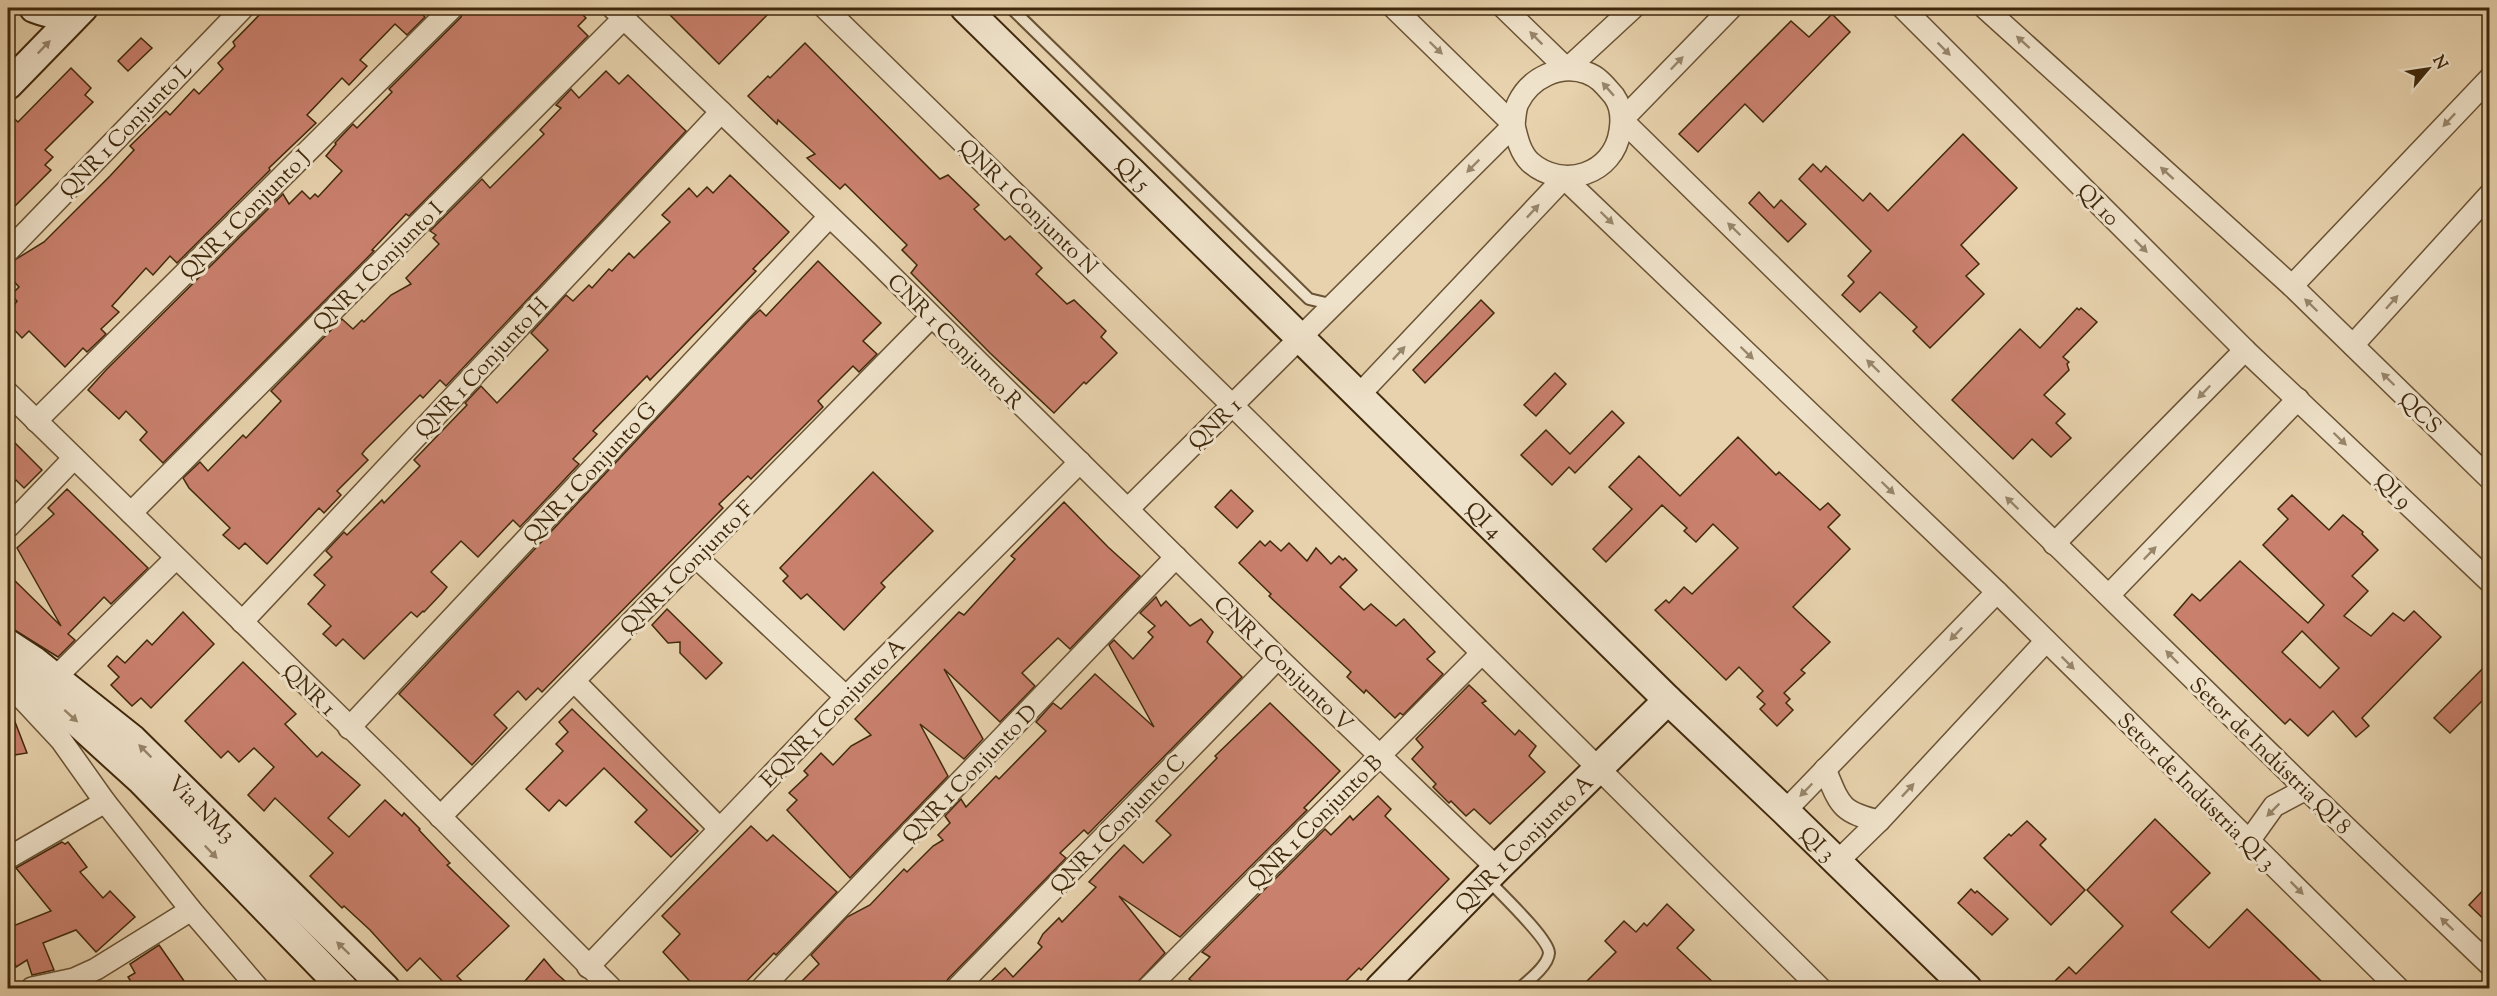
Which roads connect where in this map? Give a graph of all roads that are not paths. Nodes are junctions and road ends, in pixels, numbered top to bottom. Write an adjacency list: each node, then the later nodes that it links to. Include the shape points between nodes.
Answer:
1 (34, 8): 2 (street, via 61,15)
2 (82, 8): 17 (street, one-way to 2)
3 (243, 8): 24 (street, QNR 1 Conjunto L)
4 (452, 8): 35 (street, QNR 1 Conjunto J)
5 (825, 8): 34 (street, QNR 1 Conjunto N)
6 (964, 8): 28 (street, QI 5)
7 (1011, 8): 26 (lane, via 1309,299)
8 (1394, 8): 20 (street, one-way to 20)
9 (1504, 8): 15 (street, one-way to 9)
10 (1633, 8): 15 (street)
11 (1731, 8): 19 (street, one-way to 11)
12 (1903, 8): 30 (street, QI 10, one-way to 30)
13 (1984, 8): 25 (street, QCS, one-way to 13)
14 (619, 13): 18 (street, CNR 1 Conjunto R); 40 (street, QNR 1 Conjunto I)
15 (1567, 69): 19 (street, one-way to 15, via 1617,100 1605,84 1587,73); 20 (street, via 1544,75 1527,87 1517,105)
16 (2490, 78): 25 (street, one-way to 25)
17 (8, 85)
18 (721, 112): 23 (street, CNR 1 Conjunto R); 49 (street, QNR 1 Conjunto H)
19 (1622, 120): 21 (street, via 1619,143 1606,162 1587,174); 42 (street, Setor de Indústria QI 8, one-way to 19)
20 (1514, 125): 21 (street, via 1529,161); 26 (street, QNR 1, one-way to 26)
21 (1564, 178): 32 (street, one-way to 21); 47 (street, Setor de Indústria QI 3, one-way to 47)
22 (2490, 194): 29 (street, one-way to 22)
23 (829, 217): 27 (street, CNR 1 Conjunto R); 60 (street, QNR 1 Conjunto G)
24 (8, 250)
25 (2292, 286): 29 (street, QCS, one-way to 25)
26 (1335, 305): 28 (street, QNR 1)
27 (931, 317): 37 (street, CNR 1 Conjunto R); 43 (street, QNR 1 Conjunto F)
28 (1301, 339): 32 (street, QI 4); 34 (street, QNR 1)
29 (2353, 345): 38 (street, QCS, one-way to 29)
30 (2245, 350): 33 (street, QI 10); 42 (street, one-way to 42)
31 (8, 393): 35 (street, QNR 1)
32 (1359, 395): 59 (street, QI 4)
33 (2298, 399): 46 (street, QI 9, one-way to 46); 48 (street, one-way to 33)
34 (1232, 405): 39 (street, QNR 1); 52 (street, QNR 1 Conjunto N)
35 (36, 421): 36 (street, QNR 1)
36 (74, 458): 40 (street, QNR 1); 41 (street)
37 (1080, 462): 39 (street); 58 (street, EQNR 1 Conjunto A)
38 (2490, 479)
39 (1128, 509): 44 (street)
40 (131, 513): 45 (street, QNR 1)
41 (8, 527)
42 (2054, 543): 48 (street, Setor de Indústria QI 8)
43 (696, 556): 56 (street, QNR 1 Conjunto F); 58 (street)
44 (1176, 557): 53 (street, CNR 1 Conjunto V); 82 (street, QNR 1 Conjunto D)
45 (176, 558): 49 (street, QNR 1); 55 (street)
46 (2490, 582)
47 (1997, 592): 50 (street, Setor de Indústria QI 3); 63 (street, one-way to 63)
48 (2109, 595): 64 (street, Setor de Indústria QI 8, one-way to 48)
49 (242, 622): 60 (street, QNR 1)
50 (2046, 641): 68 (street, one-way to 50); 70 (street, Setor de Indústria QI 3, one-way to 70)
51 (8, 644): 55 (street, Via NM3)
52 (1481, 654): 61 (street, QNR 1 Conjunto B); 62 (street, QNR 1 Conjunto N)
53 (1278, 658): 61 (street, CNR 1 Conjunto V); 83 (street, QNR 1 Conjunto C)
54 (8, 669): 79 (street, Via NM3, one-way to 79, via 64,710 142,781)
55 (56, 677): 80 (street, Via NM3, one-way to 55, via 132,739)
56 (574, 681): 67 (street, QNR 1 Conjunto F); 69 (street)
57 (14, 696): 65 (street, via 61,740)
58 (846, 697): 69 (street, EQNR 1 Conjunto A)
59 (1668, 700): 62 (street, QNR 1 Conjunto A); 66 (street, QI 3)
60 (350, 728): 67 (street, QNR 1)
61 (1379, 755): 73 (street, CNR 1 Conjunto V); 84 (street, QNR 1 Conjunto B)
62 (1597, 769): 73 (street, QNR 1 Conjunto A); 87 (street, QNR 1 Conjunto N)
63 (1825, 769): 66 (street, one-way to 66); 68 (street, via 1837,799 1853,815)
64 (2306, 789): 70 (street, one-way to 70, via 2274,807); 75 (street, Setor de Indústria QI 8, one-way to 64)
65 (105, 802): 71 (street); 74 (street)
66 (1785, 811): 72 (street, QI 3)
67 (440, 816): 76 (street, QNR 1)
68 (1879, 821): 72 (street)
69 (719, 828): 76 (street, EQNR 1 Conjunto A)
70 (2249, 841): 89 (street, Setor de Indústria QI 3, one-way to 89)
71 (8, 858)
72 (1837, 862): 88 (street, QI 3)
73 (1492, 874): 85 (street, QNR 1 Conjunto A); 86 (lane, via 1547,945 1549,954 1544,965)
74 (191, 910): 77 (street, via 96,969 74,979); 78 (street)
75 (2490, 965)
76 (588, 967): 81 (street, QNR 1)
77 (32, 988)
78 (258, 988)
79 (343, 988)
80 (385, 988)
81 (611, 988)
82 (762, 988)
83 (957, 988)
84 (1148, 988)
85 (1380, 988)
86 (1520, 988)
87 (1820, 988)
88 (1967, 988)
89 (2398, 988)

